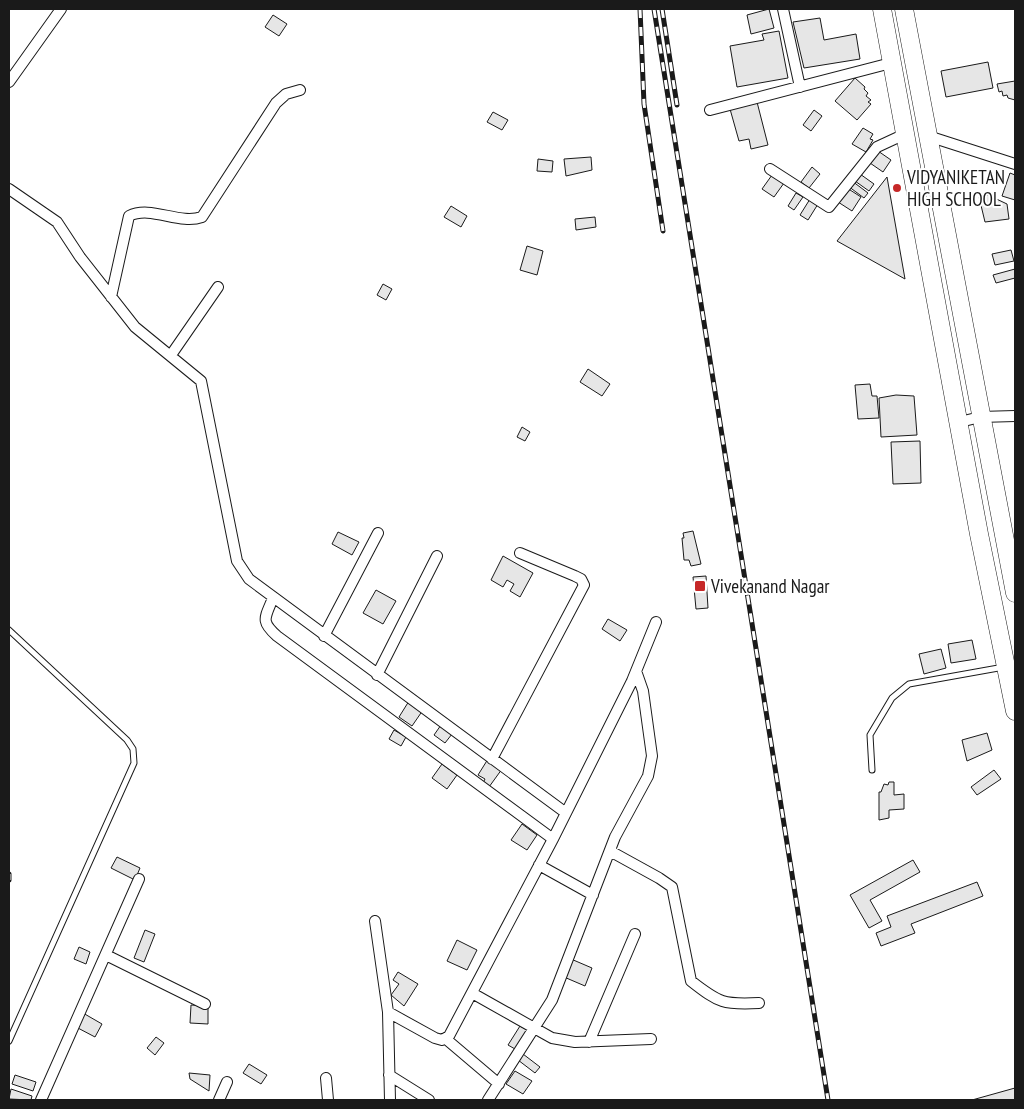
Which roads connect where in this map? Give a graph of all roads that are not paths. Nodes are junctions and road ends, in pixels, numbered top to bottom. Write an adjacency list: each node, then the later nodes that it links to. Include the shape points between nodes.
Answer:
1 (61, 9): 6 (street)
2 (783, 9): 7 (street)
3 (882, 9): 5 (highway)
4 (904, 9): 11 (highway)
5 (891, 63): 7 (street); 10 (highway)
6 (9, 82)
7 (800, 87): 9 (street)
8 (300, 90): 16 (street, via 286,94 276,102 202,217 192,219 141,213 129,216)
9 (710, 110)
10 (905, 134): 13 (street, via 877,147 828,207); 20 (highway)
11 (928, 136): 12 (street); 19 (highway)
12 (1015, 164)
13 (770, 169)
14 (9, 189): 16 (street, via 61,227)
15 (218, 287): 17 (street)
16 (111, 297): 17 (street, via 135,327)
17 (171, 355): 25 (street, via 198,376 203,387 237,562 256,586)
18 (1015, 416): 19 (street)
19 (980, 417): 20 (street); 24 (highway)
20 (960, 422): 29 (highway)
21 (378, 533): 28 (street)
22 (520, 553): 33 (street, via 575,576 584,585)
23 (437, 556): 31 (street)
24 (1015, 593)
25 (273, 598): 28 (street); 36 (street, via 264,619 277,636)
26 (656, 622): 30 (street)
27 (9, 630): 51 (lane, via 127,740 135,756)
28 (324, 636): 31 (street)
29 (1006, 666): 32 (highway); 34 (lane, via 909,684 897,692 870,735)
30 (636, 671): 35 (street); 37 (street, via 642,690 651,766)
31 (377, 675): 33 (street)
32 (1015, 710)
33 (492, 759): 35 (street)
34 (872, 770)
35 (566, 813): 36 (street)
36 (553, 839): 38 (street)
37 (610, 851): 40 (street); 45 (street, via 672,887 691,981 729,1004)
38 (540, 865): 40 (street); 44 (street)
39 (139, 880): 43 (street)
40 (593, 895): 48 (street, via 552,1000)
41 (375, 921): 47 (street)
42 (635, 934): 52 (street)
43 (106, 955): 46 (street); 57 (street)
44 (472, 993): 48 (street); 49 (street)
45 (759, 1003)
46 (204, 1004)
47 (388, 1012): 49 (street, via 435,1038); 53 (street)
48 (534, 1029): 52 (street, via 552,1038); 56 (street)
49 (446, 1039): 56 (street)
50 (651, 1039): 52 (street)
51 (9, 1041)
52 (589, 1042)
53 (389, 1076): 60 (street); 61 (street)
54 (326, 1078): 59 (street)
55 (227, 1082): 58 (street)
56 (499, 1084): 62 (street)
57 (41, 1100)
58 (219, 1100)
59 (328, 1100)
60 (390, 1100)
61 (429, 1100)
62 (488, 1100)

